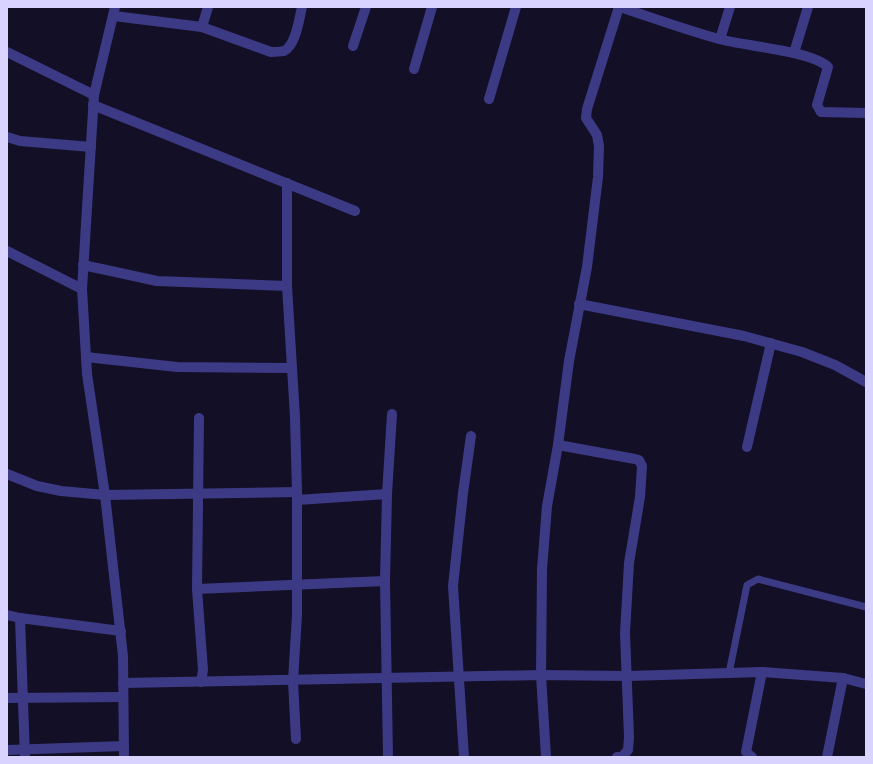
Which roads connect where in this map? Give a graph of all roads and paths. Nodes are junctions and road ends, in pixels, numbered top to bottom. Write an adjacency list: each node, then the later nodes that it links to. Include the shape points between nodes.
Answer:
1 (208, 7): 10 (street)
2 (302, 7): 10 (street, via 295,35 286,50 281,52 271,52)
3 (366, 7): 12 (street)
4 (432, 7): 15 (street)
5 (516, 7): 17 (street)
6 (620, 7): 11 (street); 28 (street, via 587,110 586,118 598,140 598,177 587,267)
7 (730, 7): 11 (street)
8 (808, 7): 14 (street)
9 (114, 12): 10 (street); 16 (street)
10 (202, 27)
11 (720, 39): 14 (street)
12 (353, 46)
13 (7, 52): 16 (street)
14 (794, 53): 19 (street, via 823,62 828,67 817,105 821,112)
15 (414, 69)
16 (94, 95): 18 (street)
17 (489, 99)
18 (93, 106): 21 (street); 22 (street)
19 (866, 113)
20 (7, 137): 21 (street, via 20,141)
21 (91, 147): 25 (street)
22 (287, 183): 23 (street); 26 (street)
23 (355, 211)
24 (7, 251): 27 (street)
25 (83, 265): 26 (street, via 157,281); 27 (street)
26 (287, 286): 31 (street)
27 (82, 289): 30 (street)
28 (579, 304): 29 (street); 36 (street)
29 (771, 343): 32 (street, via 835,365); 37 (street)
30 (86, 357): 31 (street, via 177,367); 41 (street)
31 (292, 368): 42 (street)
32 (866, 382)
33 (392, 414): 40 (street)
34 (199, 418): 39 (street)
35 (471, 436): 54 (street, via 453,586)
36 (558, 445): 52 (street, via 547,506 542,569); 53 (street, via 635,459 639,460 642,466 640,497 629,563 625,633)
37 (747, 447)
38 (7, 474): 41 (street, via 61,491)
39 (198, 494): 41 (street); 42 (street); 45 (street)
40 (387, 494): 42 (street); 43 (street)
41 (105, 495): 49 (street)
42 (297, 496): 44 (street)
43 (386, 581): 44 (street); 55 (street)
44 (298, 584): 45 (street); 57 (street)
45 (197, 590): 58 (street, via 203,670)
46 (866, 607): 51 (lane, via 758,580 747,585)
47 (7, 615): 48 (street)
48 (20, 618): 49 (street); 63 (street)
49 (121, 631): 59 (street)
50 (762, 672): 51 (street); 56 (street); 73 (street, via 746,752)
51 (729, 673): 53 (street)
52 (541, 675): 53 (street); 54 (street); 71 (street)
53 (628, 676): 72 (street, via 628,743 625,754)
54 (458, 677): 55 (street); 70 (street)
55 (386, 678): 57 (street); 69 (street)
56 (843, 678): 60 (street); 74 (street)
57 (293, 681): 58 (street); 64 (street)
58 (201, 682): 59 (street)
59 (123, 683): 61 (street)
60 (866, 684)
61 (123, 697): 63 (street); 65 (street)
62 (7, 698): 63 (street)
63 (23, 698): 67 (street)
64 (296, 738)
65 (124, 746): 67 (street); 68 (street)
66 (7, 750): 67 (street)
67 (25, 753)
68 (124, 757)
69 (388, 757)
70 (464, 757)
71 (546, 757)
72 (617, 757)
73 (752, 757)
74 (827, 757)

